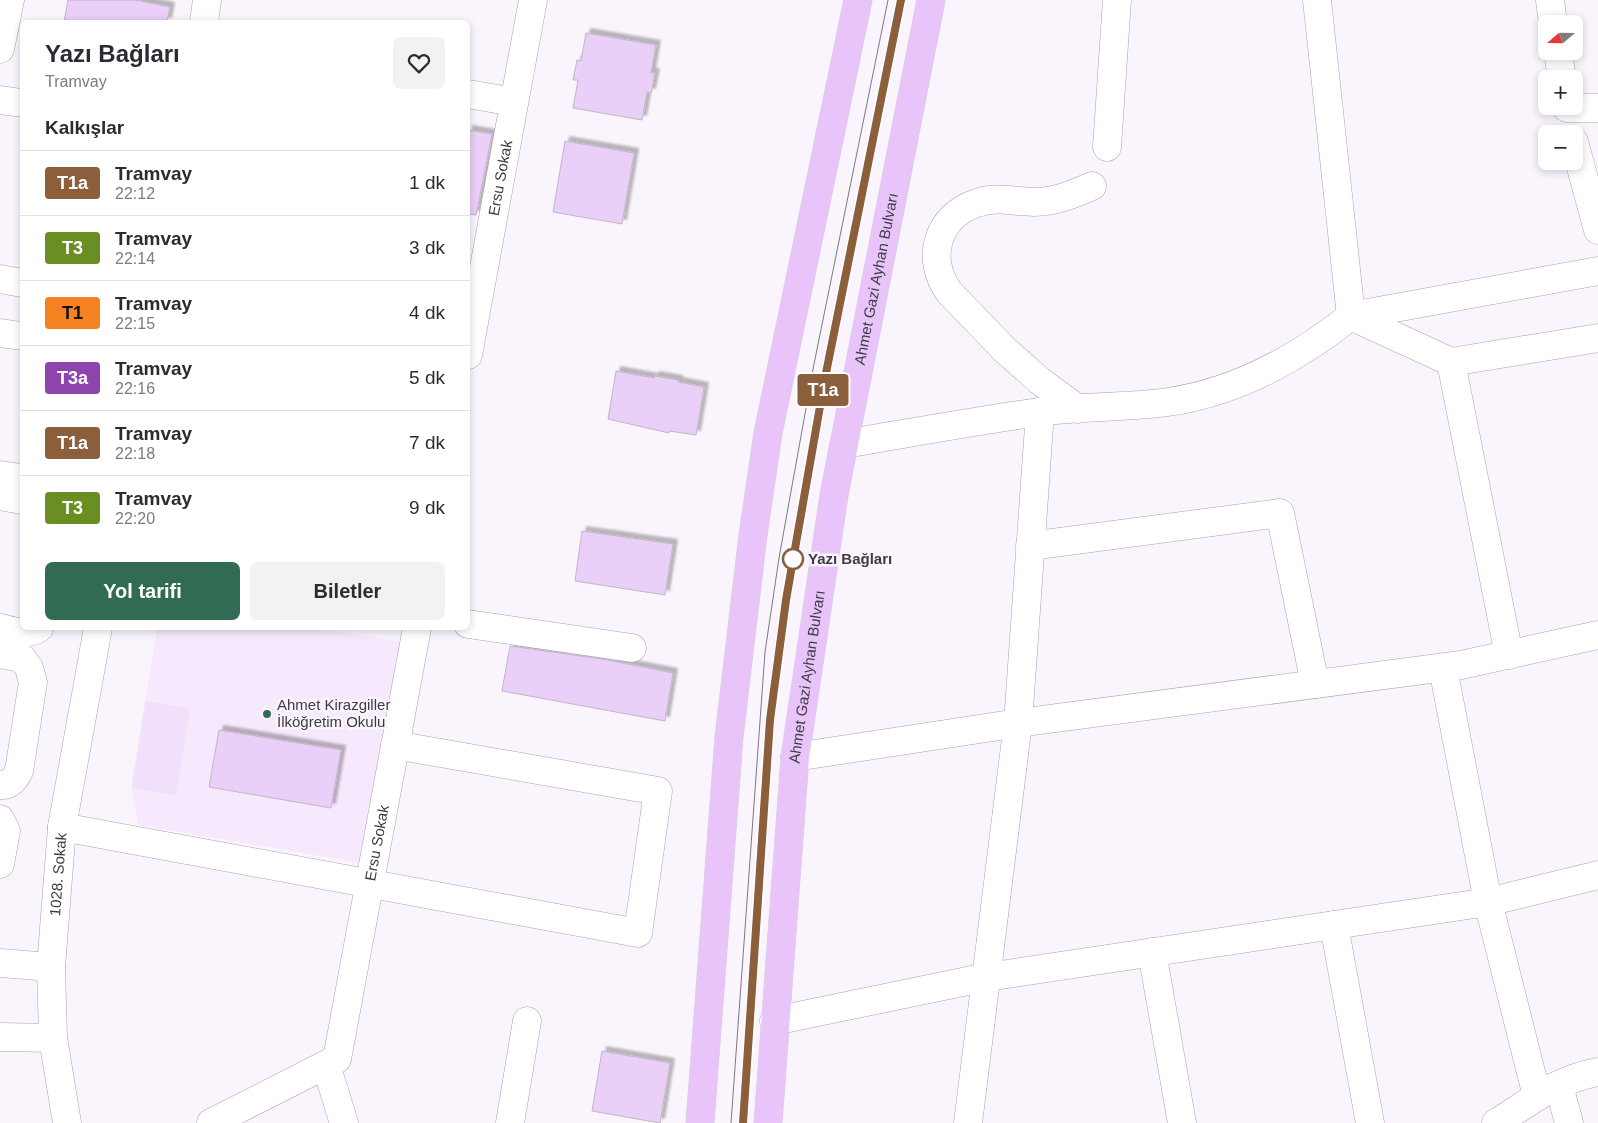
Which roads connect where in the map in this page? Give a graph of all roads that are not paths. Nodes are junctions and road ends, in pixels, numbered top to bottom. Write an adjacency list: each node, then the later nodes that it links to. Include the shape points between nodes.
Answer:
1 (10, 0): 11 (street)
2 (207, 0): 10 (street)
3 (533, 0): 14 (street, Ersu Sokak)
4 (858, 0): 77 (main road, via 768,434 753,534 729,737)
5 (931, 0): 34 (main road, Ahmet Gazi Ayhan Bulvarı)
6 (1117, 0): 18 (street)
7 (1317, 0): 26 (street)
8 (1550, 0): 9 (street)
9 (1552, 15)
10 (204, 20)
11 (0, 49)
12 (470, 94): 14 (street)
13 (0, 100): 15 (street)
14 (514, 102): 23 (street, Ersu Sokak)
15 (20, 103)
16 (1583, 108): 17 (street)
17 (1598, 108)
18 (1107, 147)
19 (1582, 170): 21 (street)
20 (1092, 186): 32 (street, via 1055,200 990,199 977,202 948,223 936,251 938,272 949,292 1005,350)
21 (1598, 230)
22 (1598, 271): 26 (street)
23 (474, 278): 27 (street, Ersu Sokak)
24 (0, 279): 25 (street)
25 (20, 283)
26 (1351, 316): 31 (street); 32 (street, via 1302,352 1224,388 1167,402)
27 (470, 329)
28 (0, 333): 29 (street)
29 (20, 336)
30 (1598, 338): 31 (street)
31 (1451, 362): 48 (street)
32 (1078, 409): 33 (street)
33 (1040, 412): 34 (street); 39 (street)
34 (844, 444): 53 (main road, Ahmet Gazi Ayhan Bulvarı)
35 (0, 475): 36 (street)
36 (20, 478)
37 (0, 496): 38 (street)
38 (20, 500)
39 (1030, 546): 50 (street, via 1280,513); 51 (street)
40 (470, 624): 46 (street)
41 (0, 628): 42 (street, via 24,633)
42 (34, 630)
43 (98, 630): 56 (street, 1028. Sokak)
44 (417, 630): 52 (street, Ersu Sokak)
45 (1598, 635): 48 (street)
46 (632, 648)
47 (0, 654): 54 (street, via 22,658 33,682 19,771 10,783)
48 (1509, 655): 49 (street)
49 (1444, 668): 50 (street); 60 (street)
50 (1315, 684): 51 (street)
51 (1018, 723): 53 (street); 65 (street)
52 (396, 745): 59 (street, Ersu Sokak); 59 (street, via 658,791 638,933)
53 (795, 757): 66 (main road, Ahmet Gazi Ayhan Bulvarı)
54 (0, 786)
55 (0, 819): 57 (street, via 6,832)
56 (62, 827): 59 (street); 64 (street, 1028. Sokak)
57 (0, 864)
58 (1598, 875): 60 (street)
59 (370, 884): 70 (street, Ersu Sokak)
60 (1488, 902): 61 (street); 72 (street)
61 (1334, 925): 62 (street); 81 (street)
62 (1152, 952): 65 (street); 80 (street)
63 (0, 963): 64 (street)
64 (51, 967): 69 (street, 1028. Sokak)
65 (986, 977): 66 (street); 79 (street)
66 (774, 1021): 78 (main road, Ahmet Gazi Ayhan Bulvarı)
67 (527, 1022): 76 (street)
68 (0, 1037): 69 (street)
69 (53, 1038): 73 (street, 1028. Sokak)
70 (332, 1062): 74 (street); 75 (street)
71 (1598, 1072): 72 (street, via 1569,1079)
72 (1545, 1091): 82 (street); 83 (street, via 1562,1093)
73 (67, 1123)
74 (211, 1123)
75 (344, 1123)
76 (510, 1123)
77 (700, 1123)
78 (768, 1123)
79 (968, 1123)
80 (1182, 1123)
81 (1370, 1123)
82 (1496, 1123)
83 (1569, 1123)

